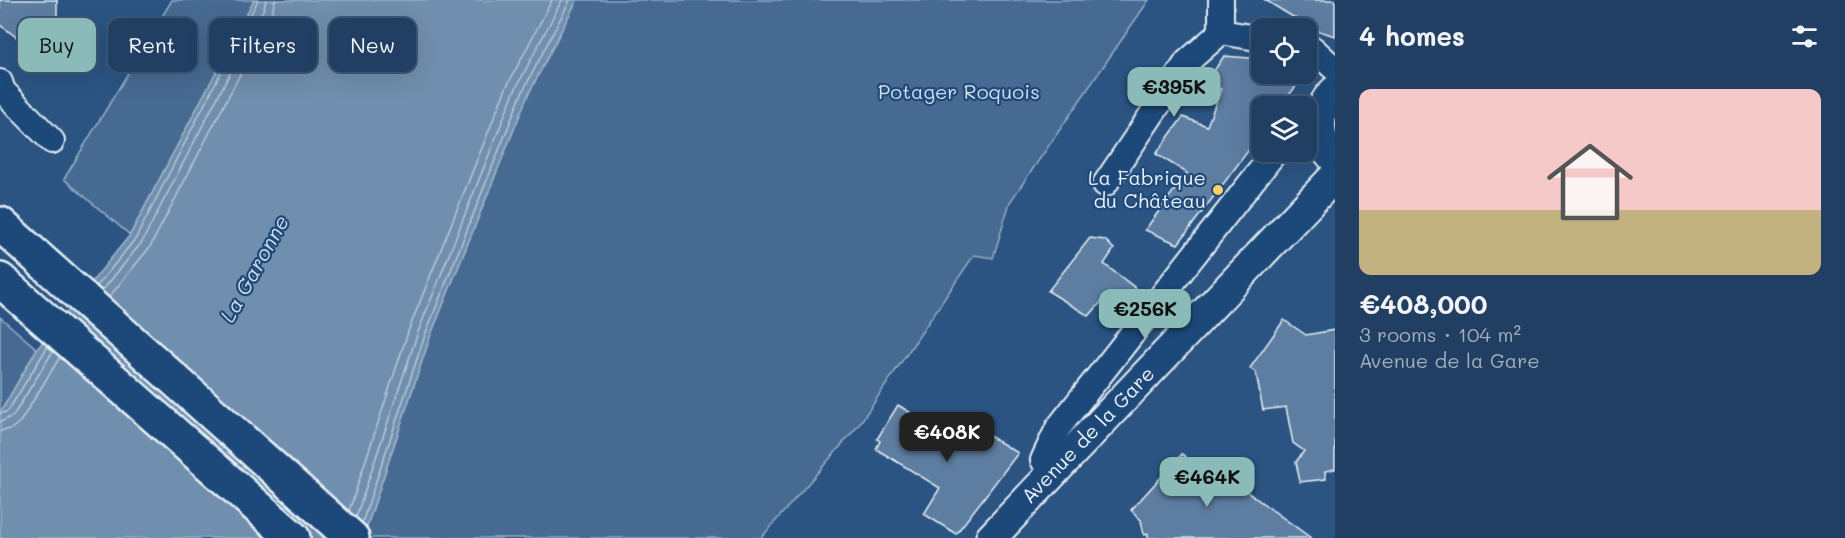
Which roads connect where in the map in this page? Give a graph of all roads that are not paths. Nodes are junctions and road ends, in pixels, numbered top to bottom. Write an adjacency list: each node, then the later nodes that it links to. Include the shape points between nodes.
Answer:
1 (1221, 0): 2 (street)
2 (1221, 32): 3 (street); 12 (street, via 1186,62)
3 (1251, 37)
4 (1317, 53): 5 (street)
5 (1335, 69)
6 (0, 82): 8 (street, via 3,91)
7 (1335, 91): 9 (street, via 1319,120)
8 (52, 141)
9 (1321, 145)
10 (1267, 162): 15 (street, via 1058,428 1043,460)
11 (1335, 176): 15 (street, Avenue de la Gare)
12 (1105, 183)
13 (0, 224): 17 (highway)
14 (0, 280): 16 (highway)
15 (1052, 472): 18 (street, Avenue de la Gare)
16 (293, 538)
17 (352, 538)
18 (991, 538)

